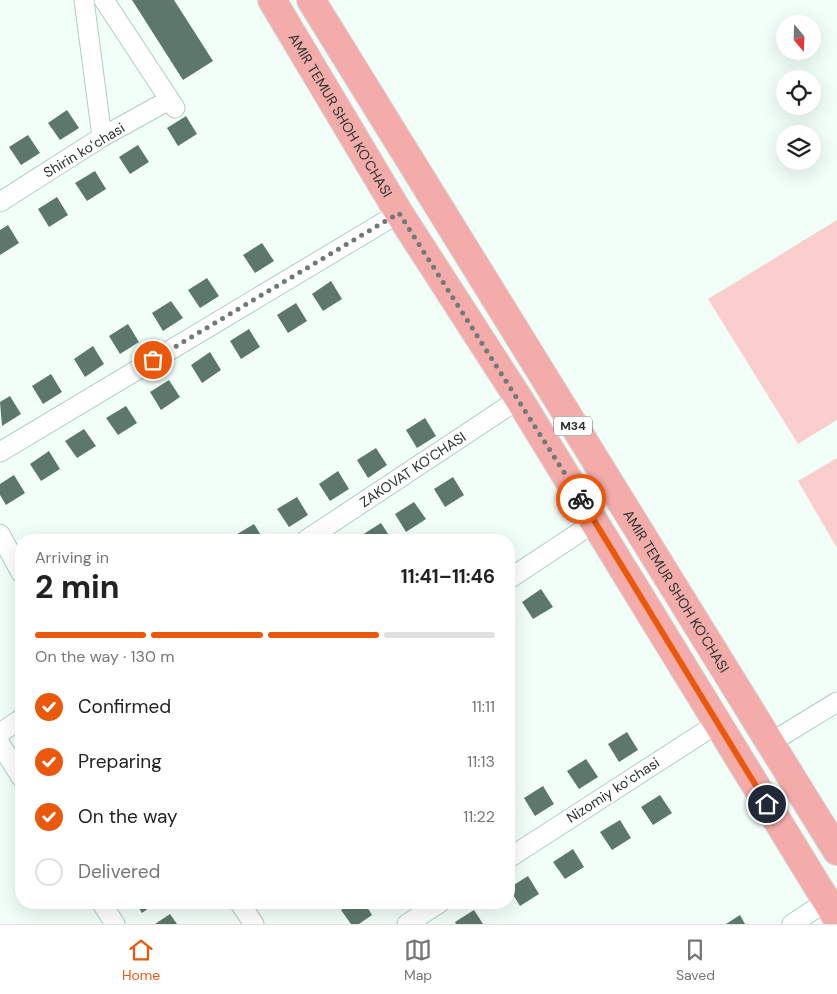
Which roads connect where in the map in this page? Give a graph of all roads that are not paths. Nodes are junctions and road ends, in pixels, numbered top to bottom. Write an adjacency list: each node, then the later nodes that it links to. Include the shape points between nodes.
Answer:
1 (84, 0): 5 (street)
2 (104, 0): 5 (street, Shirin koʻchasi, via 172,104)
3 (272, 0): 7 (highway, AMIR TEMUR SHOH KO'CHASI / M34)
4 (311, 0): 19 (highway, AMIR TEMUR SHOH KO'CHASI / M34)
5 (102, 137): 6 (street, Shirin koʻchasi)
6 (0, 202)
7 (399, 213): 8 (highway, AMIR TEMUR SHOH KO'CHASI / M34); 9 (street)
8 (519, 399): 10 (highway, AMIR TEMUR SHOH KO'CHASI / M34); 12 (street, ZAKOVAT KO'CHASI)
9 (0, 452)
10 (596, 522): 14 (street); 17 (highway, AMIR TEMUR SHOH KO'CHASI / M34)
11 (0, 534): 13 (street)
12 (315, 534)
13 (15, 561)
14 (515, 576)
15 (837, 702): 19 (street)
16 (15, 723): 18 (street)
17 (718, 723): 23 (street, Nizomiy koʻchasi); 27 (highway, AMIR TEMUR SHOH KO'CHASI / M34)
18 (0, 732)
19 (770, 743): 22 (highway, AMIR TEMUR SHOH KO'CHASI / M34)
20 (0, 744): 21 (street)
21 (15, 768)
22 (837, 851)
23 (515, 854)
24 (105, 909): 28 (street)
25 (244, 909): 29 (street)
26 (430, 909): 30 (street)
27 (832, 910): 31 (street)
28 (115, 924)
29 (254, 924)
30 (408, 924)
31 (792, 924)

